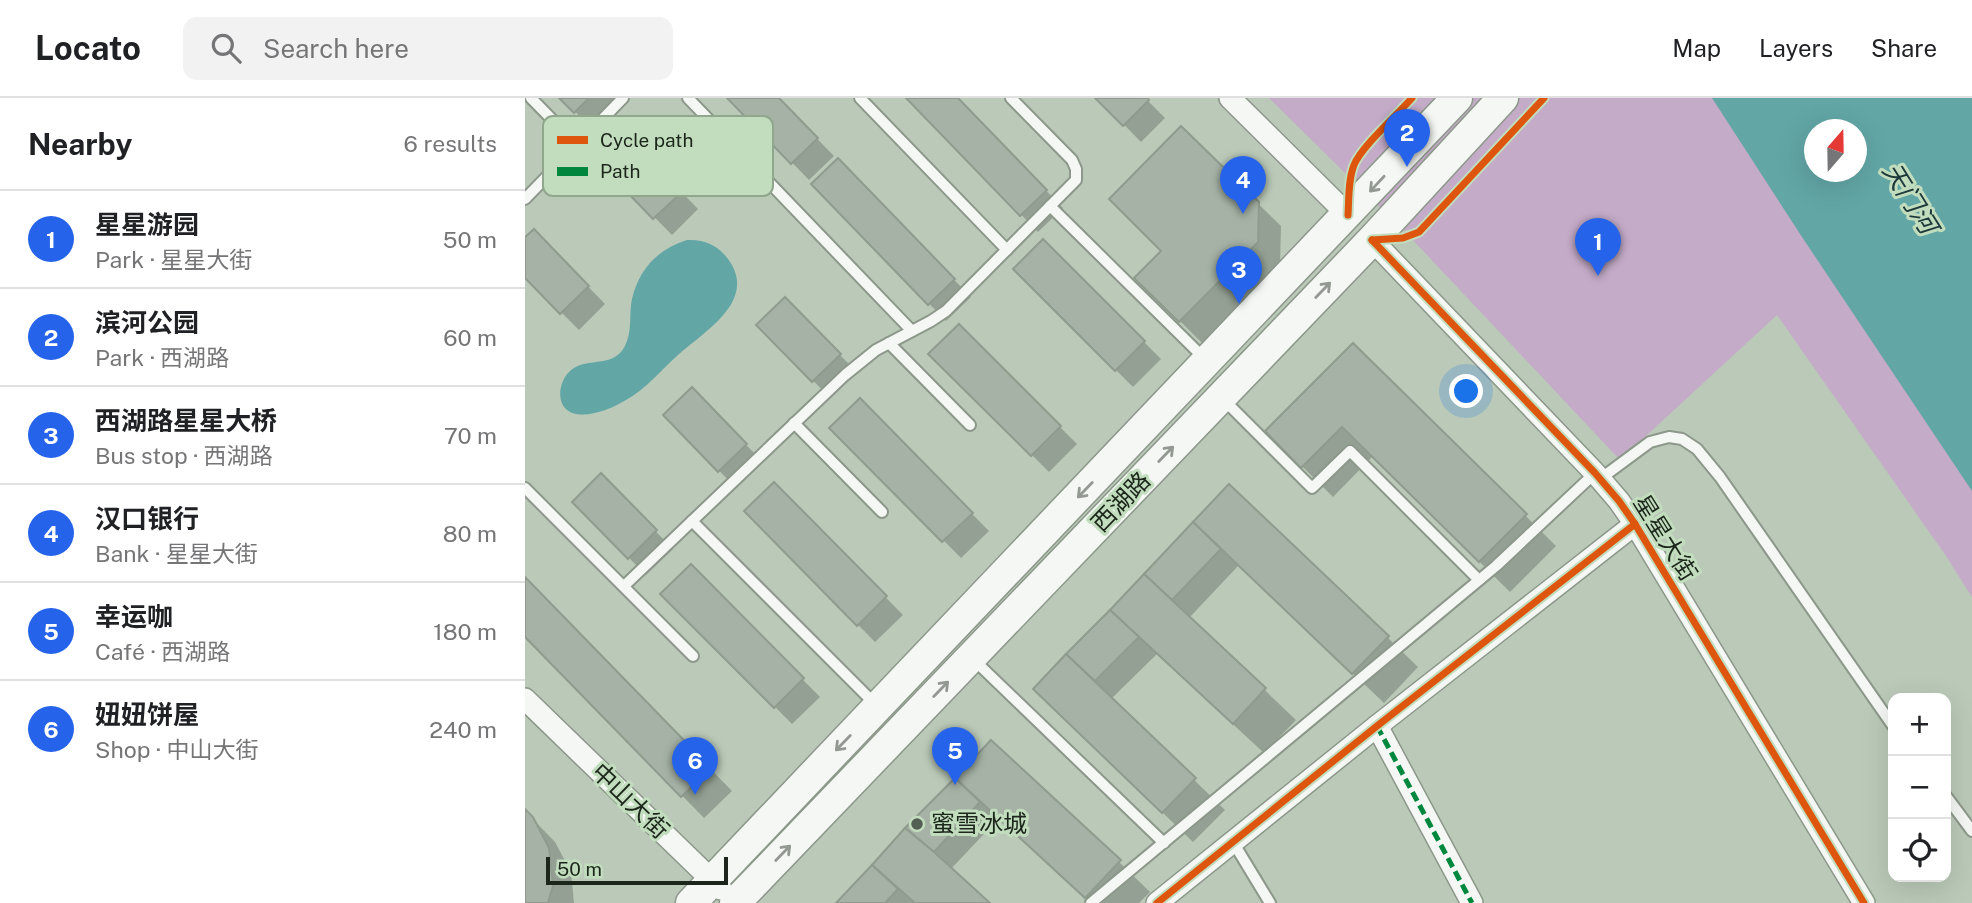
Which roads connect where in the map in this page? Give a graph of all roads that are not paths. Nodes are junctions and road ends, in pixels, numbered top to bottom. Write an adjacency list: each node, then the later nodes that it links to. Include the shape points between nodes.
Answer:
1 (531, 98): 9 (lane)
2 (623, 98): 10 (lane)
3 (688, 98): 11 (lane)
4 (860, 98): 18 (lane)
5 (1011, 98): 15 (lane, via 1076,169 1076,180)
6 (1230, 98): 16 (street)
7 (1457, 98): 16 (main road, 西湖路, one-way to 16)
8 (1503, 98): 17 (main road, 西湖路)
9 (549, 116)
10 (605, 116)
11 (705, 116)
12 (543, 180): 14 (lane)
13 (773, 186): 19 (lane)
14 (525, 199)
15 (1050, 206): 18 (lane); 21 (lane)
16 (1348, 215): 21 (main road, 西湖路)
17 (1372, 240): 22 (main road, 西湖路, one-way to 17); 25 (street, 星星大街)
18 (1007, 250): 19 (lane, via 946,311)
19 (912, 331): 20 (lane)
20 (889, 343): 23 (lane, via 852,369); 24 (lane)
21 (1208, 362): 35 (main road, 西湖路, one-way to 35)
22 (1221, 397): 30 (lane, via 1313,488 1350,451); 33 (main road, 西湖路, one-way to 22)
23 (794, 424): 27 (lane); 28 (lane)
24 (970, 425)
25 (1597, 476): 29 (street, 星星大街); 30 (lane); 36 (lane, via 1650,442 1669,436 1697,449)
26 (525, 488): 31 (lane)
27 (882, 512)
28 (692, 521): 31 (lane); 35 (lane)
29 (1635, 524): 37 (street); 49 (street, 星星大街)
30 (1479, 580): 41 (lane)
31 (624, 586): 32 (lane)
32 (693, 656)
33 (971, 657): 41 (lane); 44 (main road, 西湖路, one-way to 33)
34 (525, 699): 42 (street, 中山大街)
35 (877, 708): 42 (main road, 西湖路, one-way to 42)
36 (1888, 719)
37 (1377, 726): 40 (street); 48 (street)
38 (1951, 803): 39 (lane)
39 (1972, 831)
40 (1233, 842): 46 (street); 47 (lane)
41 (1164, 843): 45 (lane)
42 (712, 881): 43 (main road, 西湖路); 44 (street, 中山大街)
43 (691, 903)
44 (736, 903)
45 (1091, 903)
46 (1157, 903)
47 (1270, 903)
48 (1472, 903)
49 (1864, 903)

